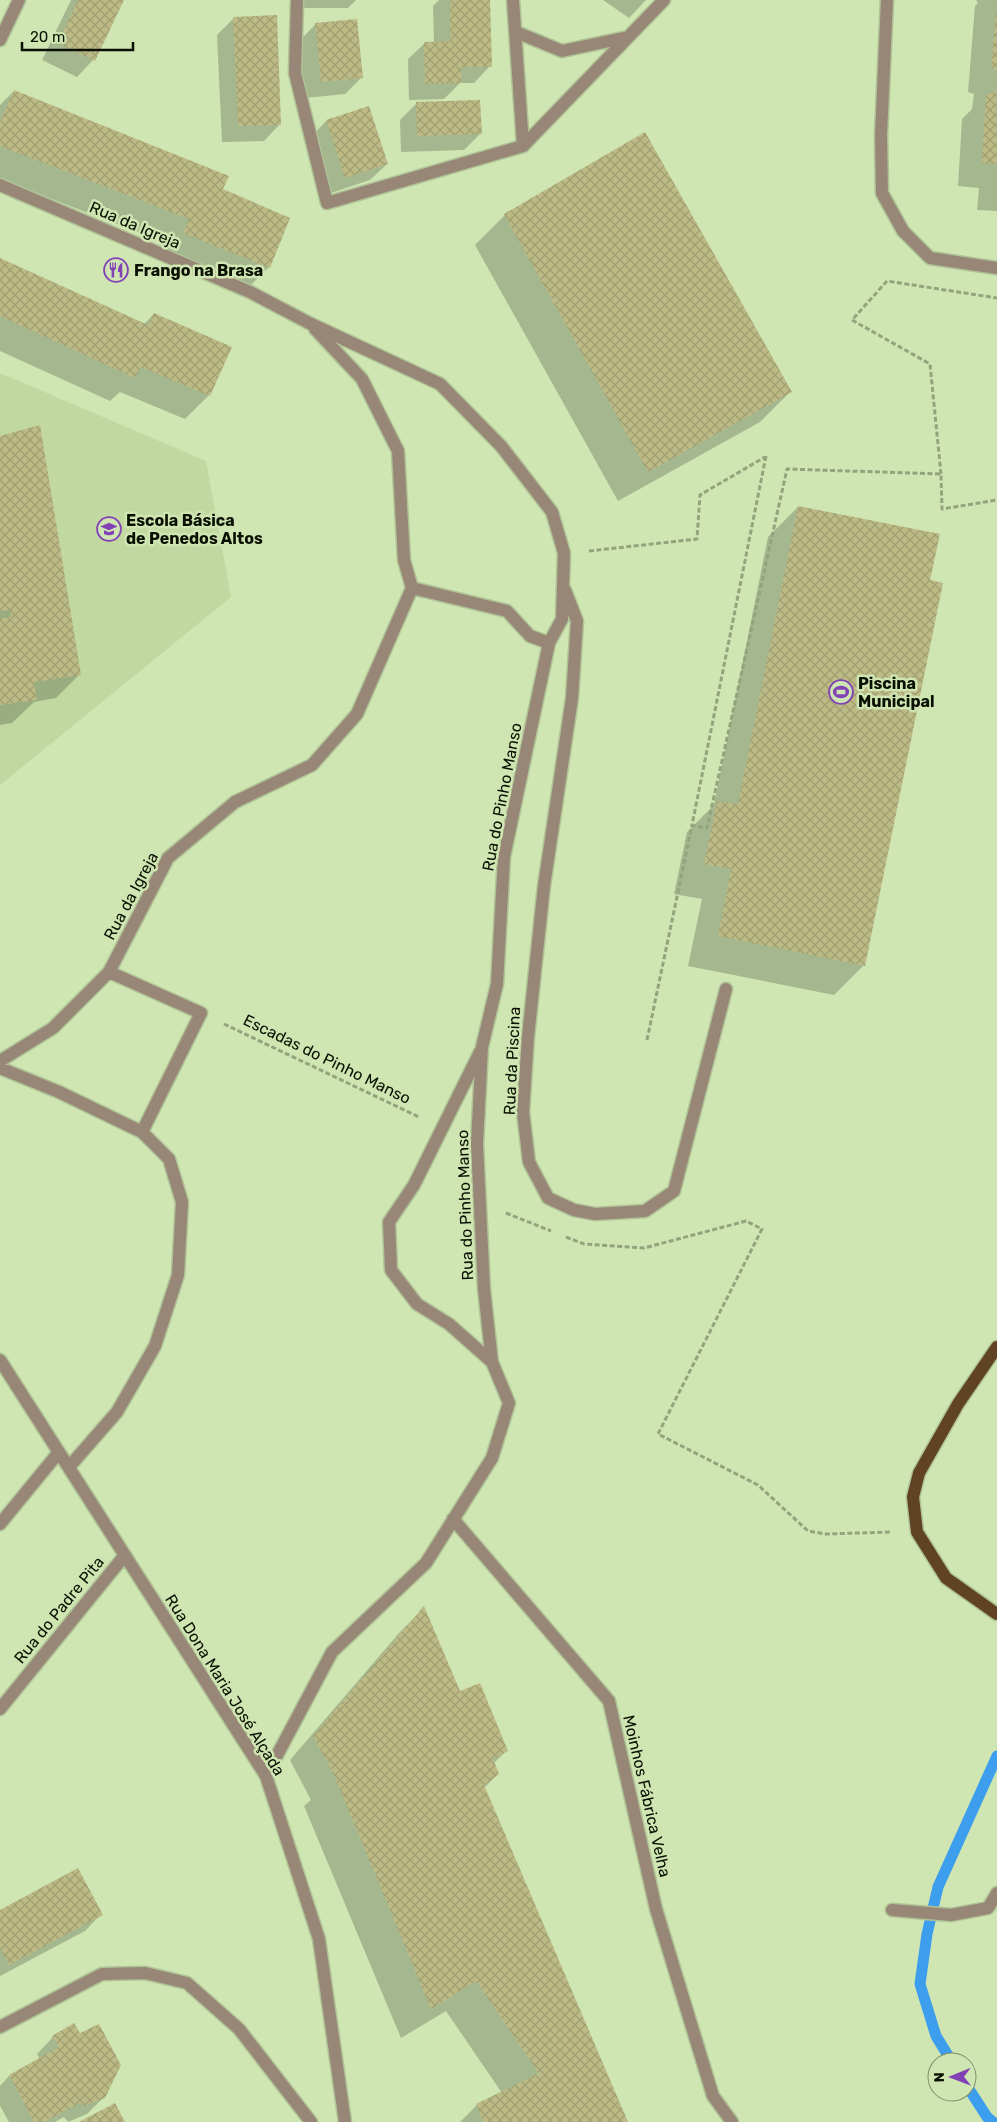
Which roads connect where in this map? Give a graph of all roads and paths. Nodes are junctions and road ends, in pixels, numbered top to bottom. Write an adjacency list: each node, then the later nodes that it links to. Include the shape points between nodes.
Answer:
1 (19, 0): 8 (street)
2 (297, 0): 9 (street, via 295,73 327,203)
3 (513, 0): 6 (street)
4 (664, 0): 7 (street)
5 (886, 0): 11 (street, via 882,192 903,231 930,258)
6 (516, 32): 7 (street, via 562,51); 9 (street)
7 (628, 37): 9 (street)
8 (0, 40)
9 (523, 146)
10 (0, 185): 13 (street, Rua da Igreja, via 250,292)
11 (997, 268)
12 (997, 298): 14 (path, via 887,281 852,320 930,364)
13 (309, 323): 16 (street, Rua da Igreja, via 440,384 501,446 552,512); 18 (street, via 362,379 398,451 404,560)
14 (941, 474): 15 (path, via 942,509); 20 (path, via 788,469 707,828)
15 (997, 500)
16 (564, 553): 17 (street, Rua do Pinho Manso); 20 (path, via 697,540 700,496 766,456)
17 (562, 583): 19 (street, Rua do Pinho Manso, via 562,619); 22 (street, Rua da Piscina, via 576,622 572,698 544,886 523,1112 528,1162 548,1198 574,1210 595,1214 645,1211 674,1191)
18 (412, 588): 19 (street, via 507,611 530,636); 21 (street, Rua da Igreja, via 356,714 312,765 235,802 168,858)
19 (549, 643): 25 (street, Rua do Pinho Manso, via 504,857 497,984)
20 (692, 825): 24 (path)
21 (109, 972): 23 (street); 26 (street, Rua da Igreja, via 53,1028)
22 (726, 988)
23 (201, 1013): 28 (path, Escadas do Pinho Manso); 29 (street)
24 (647, 1040)
25 (482, 1047): 28 (street, Rua do Pinho Manso); 33 (street, Rua do Pinho Manso, via 477,1144 484,1289)
26 (0, 1062)
27 (0, 1068): 29 (street)
28 (442, 1128): 33 (street, Rua do Pinho Manso, via 414,1185 390,1222 391,1270 417,1304 449,1324)
29 (142, 1132): 35 (street, via 169,1160 182,1202 178,1275 155,1346 117,1412)
30 (746, 1221): 38 (path, via 762,1230 658,1434 758,1485 808,1531 826,1534)
31 (997, 1347): 40 (main road, via 958,1404 919,1473 913,1497 916,1532 946,1578)
32 (0, 1360): 34 (street, Rua Dona Maria José Alçada)
33 (492, 1362): 36 (street, Rua do Pinho Manso, via 509,1403 492,1458)
34 (59, 1452): 35 (street, Rua Dona Maria José Alçada); 37 (street)
35 (69, 1467): 39 (street, Rua Dona Maria José Alçada)
36 (453, 1520): 42 (street, Rua do Pinho Manso, via 426,1564 332,1652); 48 (street, Moinhos Fábrica Velha, via 609,1701 656,1909 713,2096)
37 (0, 1524)
38 (878, 1532)
39 (125, 1556): 41 (street, Rua do Padre Pita); 42 (street, Rua Dona Maria José Alçada)
40 (997, 1614)
41 (0, 1709)
42 (266, 1776): 47 (street, Rua Dona Maria José Alçada, via 319,1939)
43 (997, 1893): 44 (street, via 988,1908 951,1915)
44 (892, 1910)
45 (0, 2027): 46 (street, via 102,1974 144,1973 187,1983 239,2029)
46 (311, 2122)
47 (345, 2122)
48 (732, 2122)

